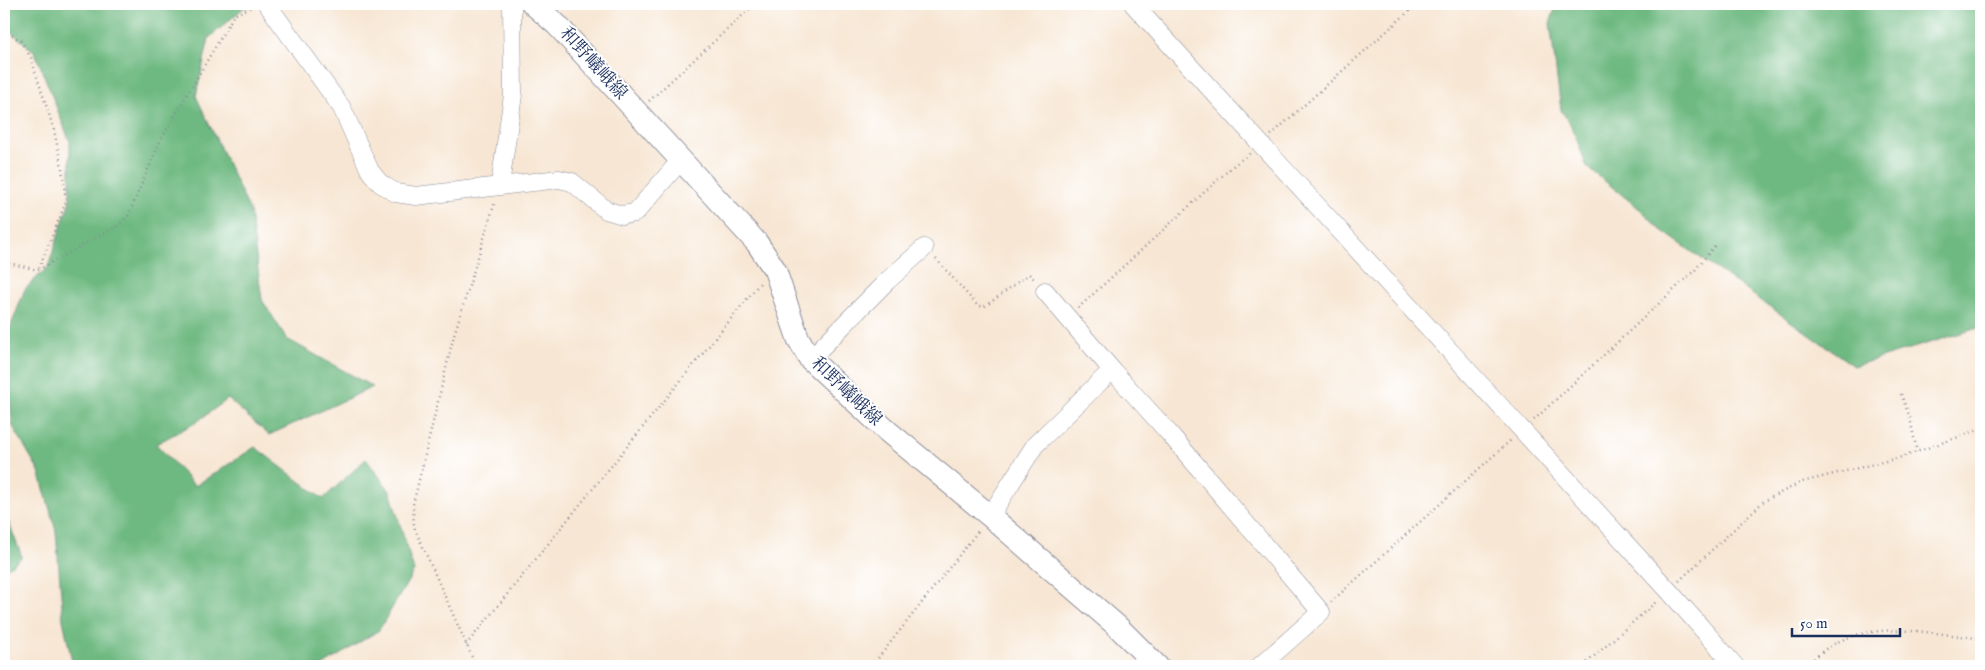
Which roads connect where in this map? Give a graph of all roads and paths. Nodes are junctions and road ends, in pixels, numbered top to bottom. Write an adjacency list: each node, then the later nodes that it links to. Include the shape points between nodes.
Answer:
1 (258, 4): 16 (path, via 234,15 162,140 128,216 117,226)
2 (267, 4): 12 (street, via 342,108 370,171 380,182 396,193 416,196)
3 (512, 4): 12 (street, via 513,95)
4 (533, 4): 9 (main road, 和野嶬峨線, via 557,25)
5 (755, 4): 9 (path)
6 (1133, 4): 10 (street)
7 (1417, 4): 10 (path)
8 (4, 29): 16 (path, via 21,42 31,58 54,130 62,168 66,202)
9 (637, 112): 11 (main road, 和野嶬峨線)
10 (1262, 145): 19 (path, via 1233,166); 24 (street)
11 (681, 160): 12 (street, via 635,213 622,215 606,210 572,182 559,179); 17 (main road, 和野嶬峨線, via 757,243)
12 (500, 185): 30 (path, via 454,335 413,505 414,527)
13 (1715, 245): 24 (path, via 1695,270)
14 (924, 248): 18 (path, via 977,305 984,306 1029,274); 20 (street)
15 (4, 262): 16 (path)
16 (38, 270)
17 (775, 270): 20 (main road, 和野嶬峨線, via 798,338); 30 (path, via 764,278)
18 (1045, 291): 19 (street)
19 (1068, 318): 21 (street)
20 (810, 359): 26 (main road, 和野嶬峨線, via 886,430)
21 (1112, 370): 26 (street, via 1035,445); 28 (street)
22 (1901, 394): 25 (path)
23 (1981, 429): 25 (path)
24 (1522, 430): 27 (street); 28 (path)
25 (1917, 452): 27 (path, via 1802,482 1764,501)
26 (990, 516): 32 (path); 33 (main road, 和野嶬峨線, via 1117,626)
27 (1669, 591): 35 (path); 36 (street)
28 (1321, 612): 34 (street)
29 (1981, 637): 37 (path, via 1891,629 1862,633 1836,641)
30 (466, 645): 31 (path)
31 (476, 666)
32 (872, 666)
33 (1157, 666)
34 (1260, 666)
35 (1583, 666)
36 (1735, 666)
37 (1807, 666)

